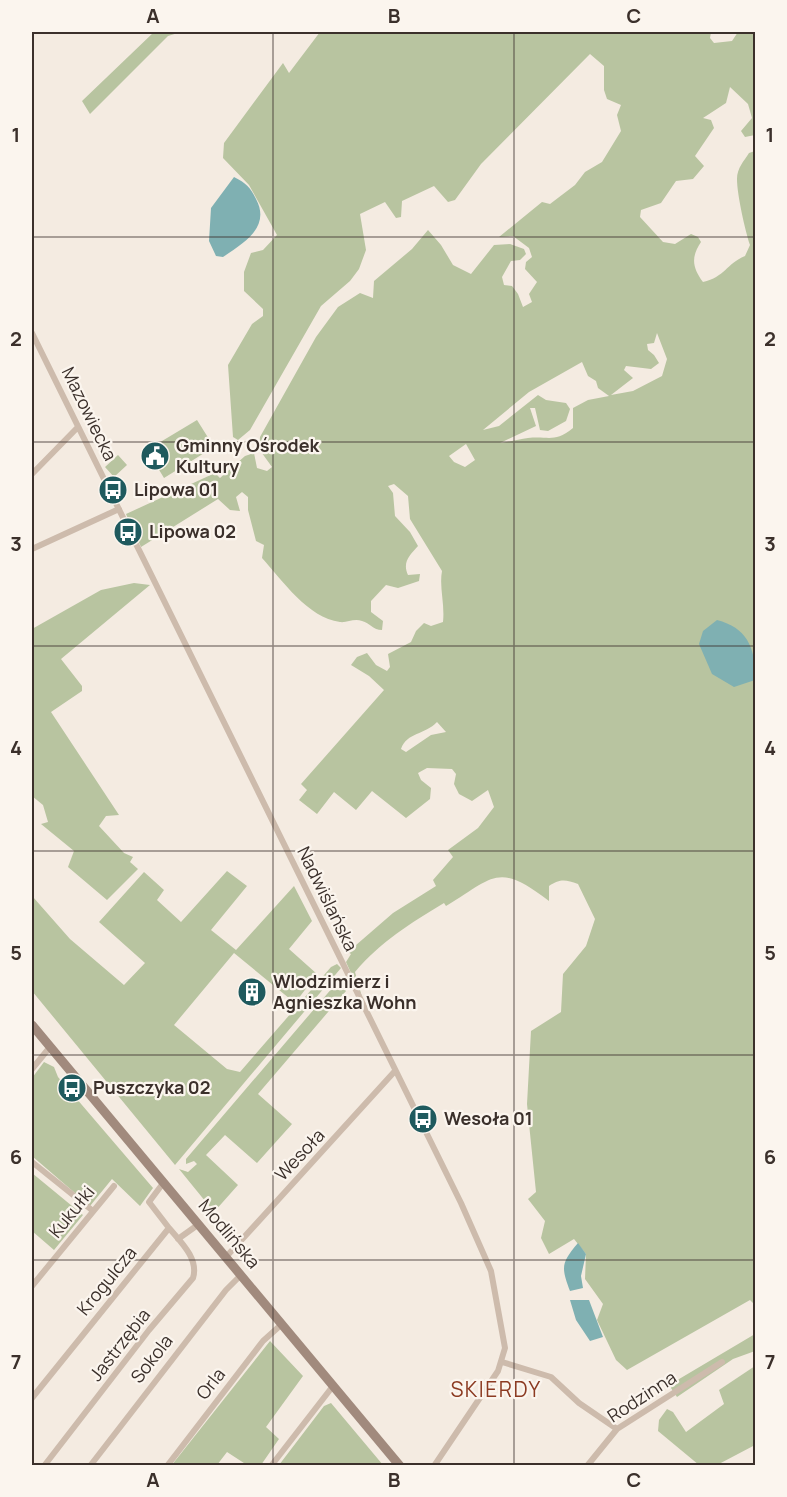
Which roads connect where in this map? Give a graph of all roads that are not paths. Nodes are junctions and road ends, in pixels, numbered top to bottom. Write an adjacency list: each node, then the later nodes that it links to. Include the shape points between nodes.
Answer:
1 (32, 333): 2 (street, Mazowiecka)
2 (78, 427): 3 (street); 4 (street, Mazowiecka)
3 (32, 474)
4 (119, 509): 5 (street); 9 (street, Nadwiślańska)
5 (32, 549)
6 (32, 1025): 7 (main road, Modlińska)
7 (50, 1047): 8 (street); 11 (main road, Modlińska)
8 (32, 1069)
9 (395, 1071): 17 (street, Wesoła); 21 (street, Nadwiślańska, via 491,1270 505,1337)
10 (32, 1162): 13 (street)
11 (164, 1182): 14 (main road, Modlińska); 15 (street, via 150,1202)
12 (114, 1186): 13 (street, Kukułki)
13 (93, 1211): 19 (street, Kukułki)
14 (199, 1224): 16 (street); 17 (main road, Modlińska)
15 (169, 1228): 16 (street, Jastrzębia); 24 (street, Krogulcza)
16 (178, 1239): 26 (street, Jastrzębia, via 193,1260 193,1278)
17 (226, 1257): 18 (main road, Modlińska)
18 (241, 1275): 20 (main road, Modlińska); 27 (street, Sokola)
19 (32, 1286)
20 (282, 1324): 23 (main road, Modlińska); 28 (street, Orla, via 263,1341)
21 (502, 1362): 25 (street, via 551,1377 579,1403); 31 (street, Nadwiślańska)
22 (722, 1362): 25 (street, Rodzinna)
23 (333, 1386): 29 (street); 30 (main road, Modlińska)
24 (32, 1398)
25 (617, 1429): 32 (street, Rodzinna)
26 (44, 1466)
27 (90, 1466)
28 (167, 1466)
29 (272, 1466)
30 (400, 1466)
31 (434, 1466)
32 (587, 1466)

